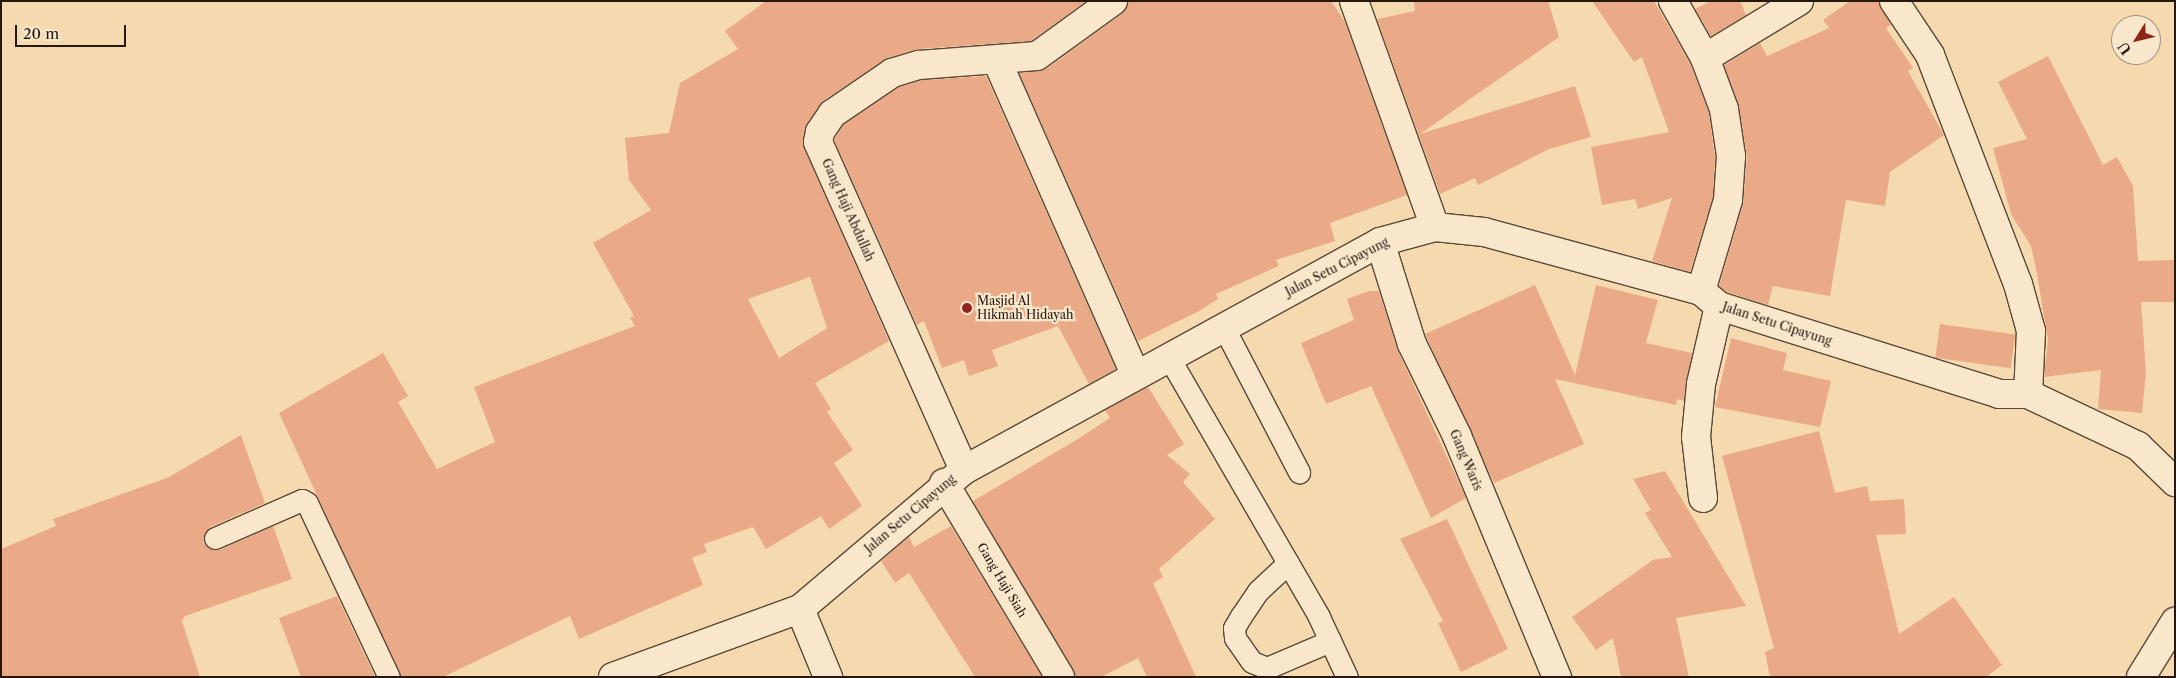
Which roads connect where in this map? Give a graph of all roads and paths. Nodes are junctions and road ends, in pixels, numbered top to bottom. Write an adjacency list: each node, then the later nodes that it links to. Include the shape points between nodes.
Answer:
1 (1113, 1): 7 (street, via 1045,52)
2 (1354, 1): 8 (street)
3 (1673, 1): 6 (street)
4 (1799, 1): 6 (street)
5 (1894, 1): 14 (street, via 1930,55 2018,284 2031,331)
6 (1706, 58): 10 (street, via 1724,109 1731,156 1728,200)
7 (997, 61): 13 (street); 17 (street, Gang Haji Abdullah, via 919,65 892,73 832,114 820,132 818,142)
8 (1435, 227): 9 (street, Jalan Setu Cipayung); 10 (street, Jalan Setu Cipayung, via 1484,232)
9 (1380, 242): 11 (street, Jalan Setu Cipayung); 29 (street, Gang Waris, via 1412,344 1457,436)
10 (1710, 298): 14 (street, Jalan Setu Cipayung, via 1999,394); 18 (street, via 1696,436)
11 (1223, 326): 12 (street, Jalan Setu Cipayung); 15 (lane)
12 (1168, 356): 13 (street, Jalan Setu Cipayung); 20 (lane)
13 (1135, 374): 17 (street, Jalan Setu Cipayung)
14 (2028, 394): 16 (street, Jalan Setu Cipayung, via 2138,446)
15 (1299, 472)
16 (2172, 472)
17 (954, 477): 21 (street, Jalan Setu Cipayung); 27 (street, Gang Haji Siah)
18 (1703, 498)
19 (215, 538): 24 (lane, via 302,500 307,503)
20 (1288, 563): 23 (lane); 23 (lane, via 1241,616 1234,628 1235,638 1252,662 1267,668)
21 (800, 609): 25 (street, Jalan Setu Cipayung); 26 (street)
22 (2175, 622): 30 (street)
23 (1330, 641): 28 (lane)
24 (390, 677)
25 (613, 677)
26 (828, 677)
27 (1060, 677)
28 (1347, 677)
29 (1557, 677)
30 (2141, 677)

